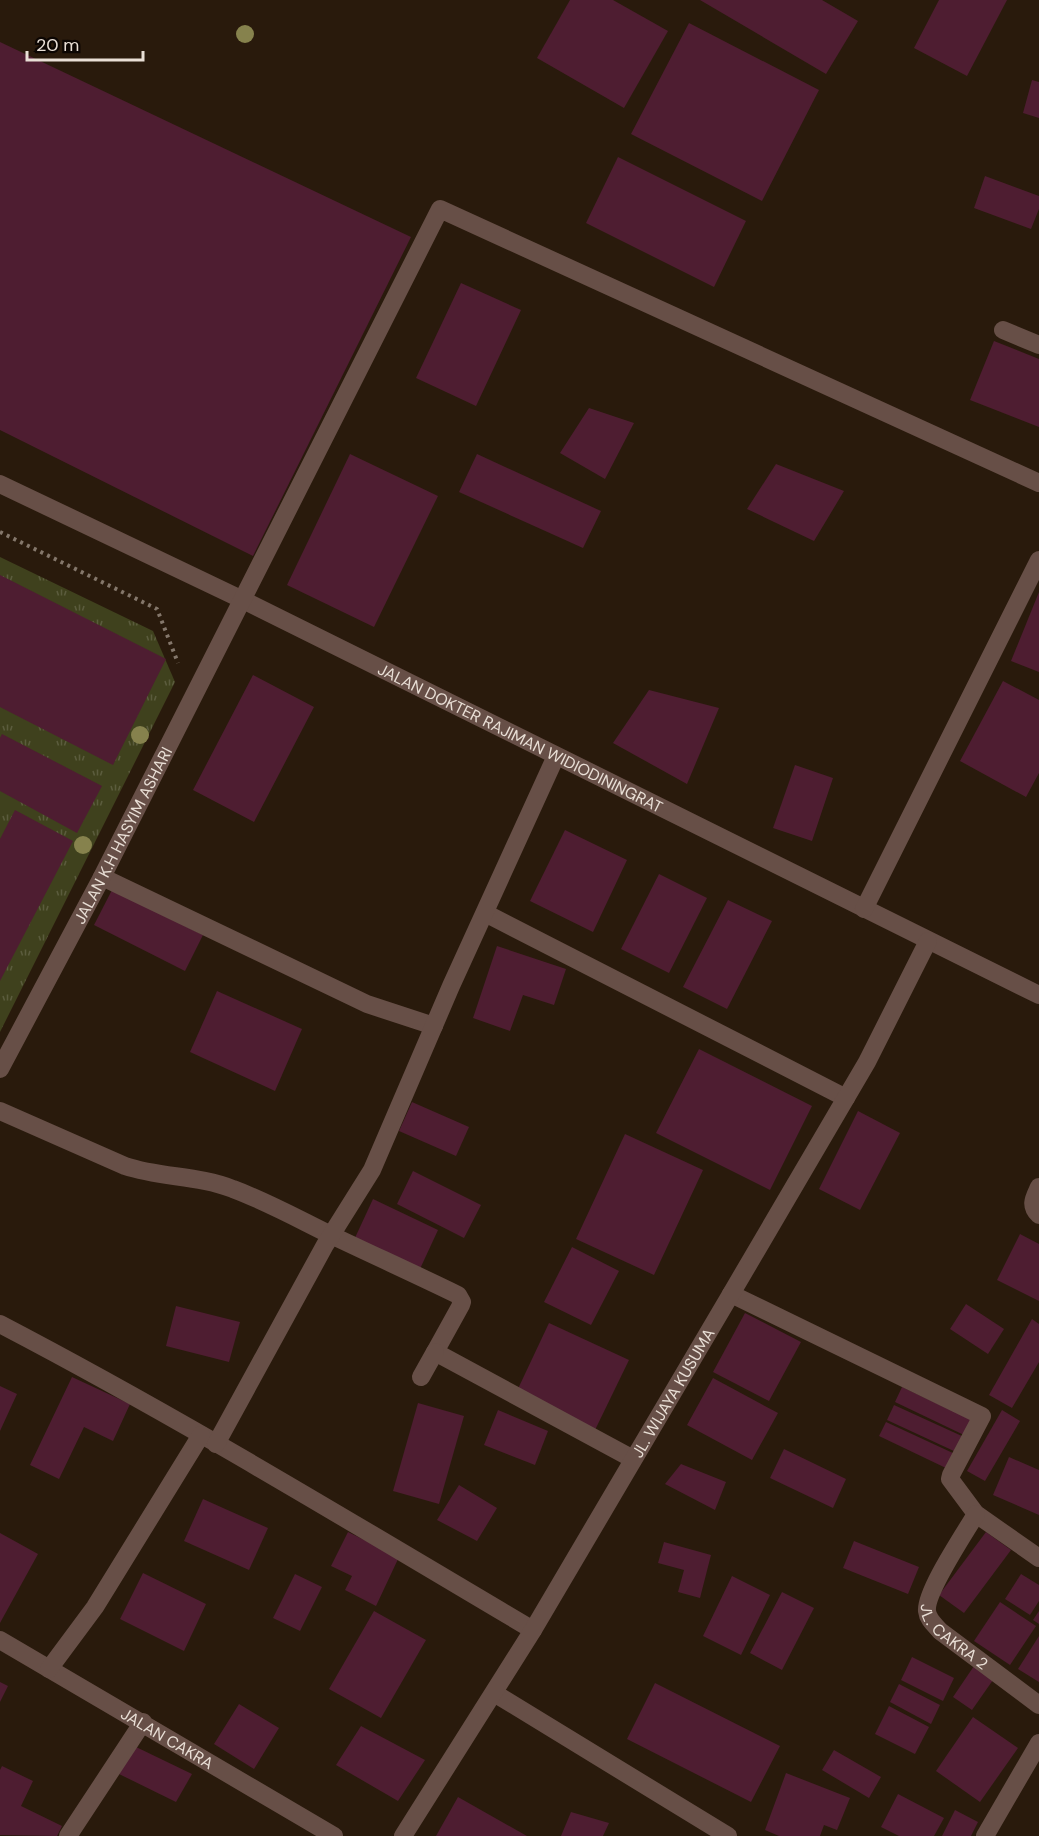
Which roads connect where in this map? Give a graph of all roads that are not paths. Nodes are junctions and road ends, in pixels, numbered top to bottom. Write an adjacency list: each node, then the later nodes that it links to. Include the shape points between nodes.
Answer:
1 (1003, 330): 2 (street)
2 (1039, 345)
3 (1039, 483): 6 (street, JALAN K.H HASYIM ASHARI, via 440,209)
4 (0, 484): 6 (street, JALAN DOKTER RAJIMAN WIDIODININGRAT)
5 (1039, 560): 9 (street)
6 (243, 600): 7 (street, JALAN DOKTER RAJIMAN WIDIODININGRAT); 8 (street, JALAN K.H HASYIM ASHARI)
7 (556, 756): 9 (street, JALAN DOKTER RAJIMAN WIDIODININGRAT); 10 (street)
8 (102, 877): 13 (street, via 367,1004); 14 (street, JALAN K.H HASYIM ASHARI)
9 (864, 909): 11 (street, JALAN DOKTER RAJIMAN WIDIODININGRAT)
10 (485, 913): 13 (street); 15 (street)
11 (928, 941): 12 (street, JALAN DOKTER RAJIMAN WIDIODININGRAT); 15 (street, JL. WIJAYA KUSUMA)
12 (1039, 995)
13 (434, 1026): 19 (street, via 372,1170)
14 (0, 1069)
15 (846, 1098): 20 (street, JL. WIJAYA KUSUMA)
16 (0, 1110): 19 (street, via 145,1173 232,1188)
17 (1039, 1186): 18 (street, via 1032,1201)
18 (1039, 1215)
19 (332, 1236): 22 (street, via 461,1298 461,1305); 24 (street)
20 (731, 1294): 25 (street, JL. WIJAYA KUSUMA); 26 (street, via 982,1416 950,1479)
21 (0, 1324): 24 (street)
22 (435, 1352): 23 (street); 25 (street)
23 (420, 1377)
24 (208, 1440): 28 (street); 30 (street)
25 (633, 1459): 28 (street, JL. WIJAYA KUSUMA)
26 (976, 1514): 27 (street); 32 (street, JL. CAKRA 2, via 930,1593 927,1611 940,1631)
27 (1039, 1558)
28 (533, 1630): 31 (street, JL. WIJAYA KUSUMA)
29 (0, 1640): 30 (street, JALAN CAKRA)
30 (49, 1669): 33 (street, JALAN CAKRA)
31 (494, 1693): 37 (street, JL. WIJAYA KUSUMA); 38 (street)
32 (1039, 1705)
33 (142, 1722): 35 (street); 36 (street, JALAN CAKRA)
34 (1039, 1743): 39 (street)
35 (68, 1836)
36 (334, 1836)
37 (403, 1836)
38 (728, 1836)
39 (985, 1836)

